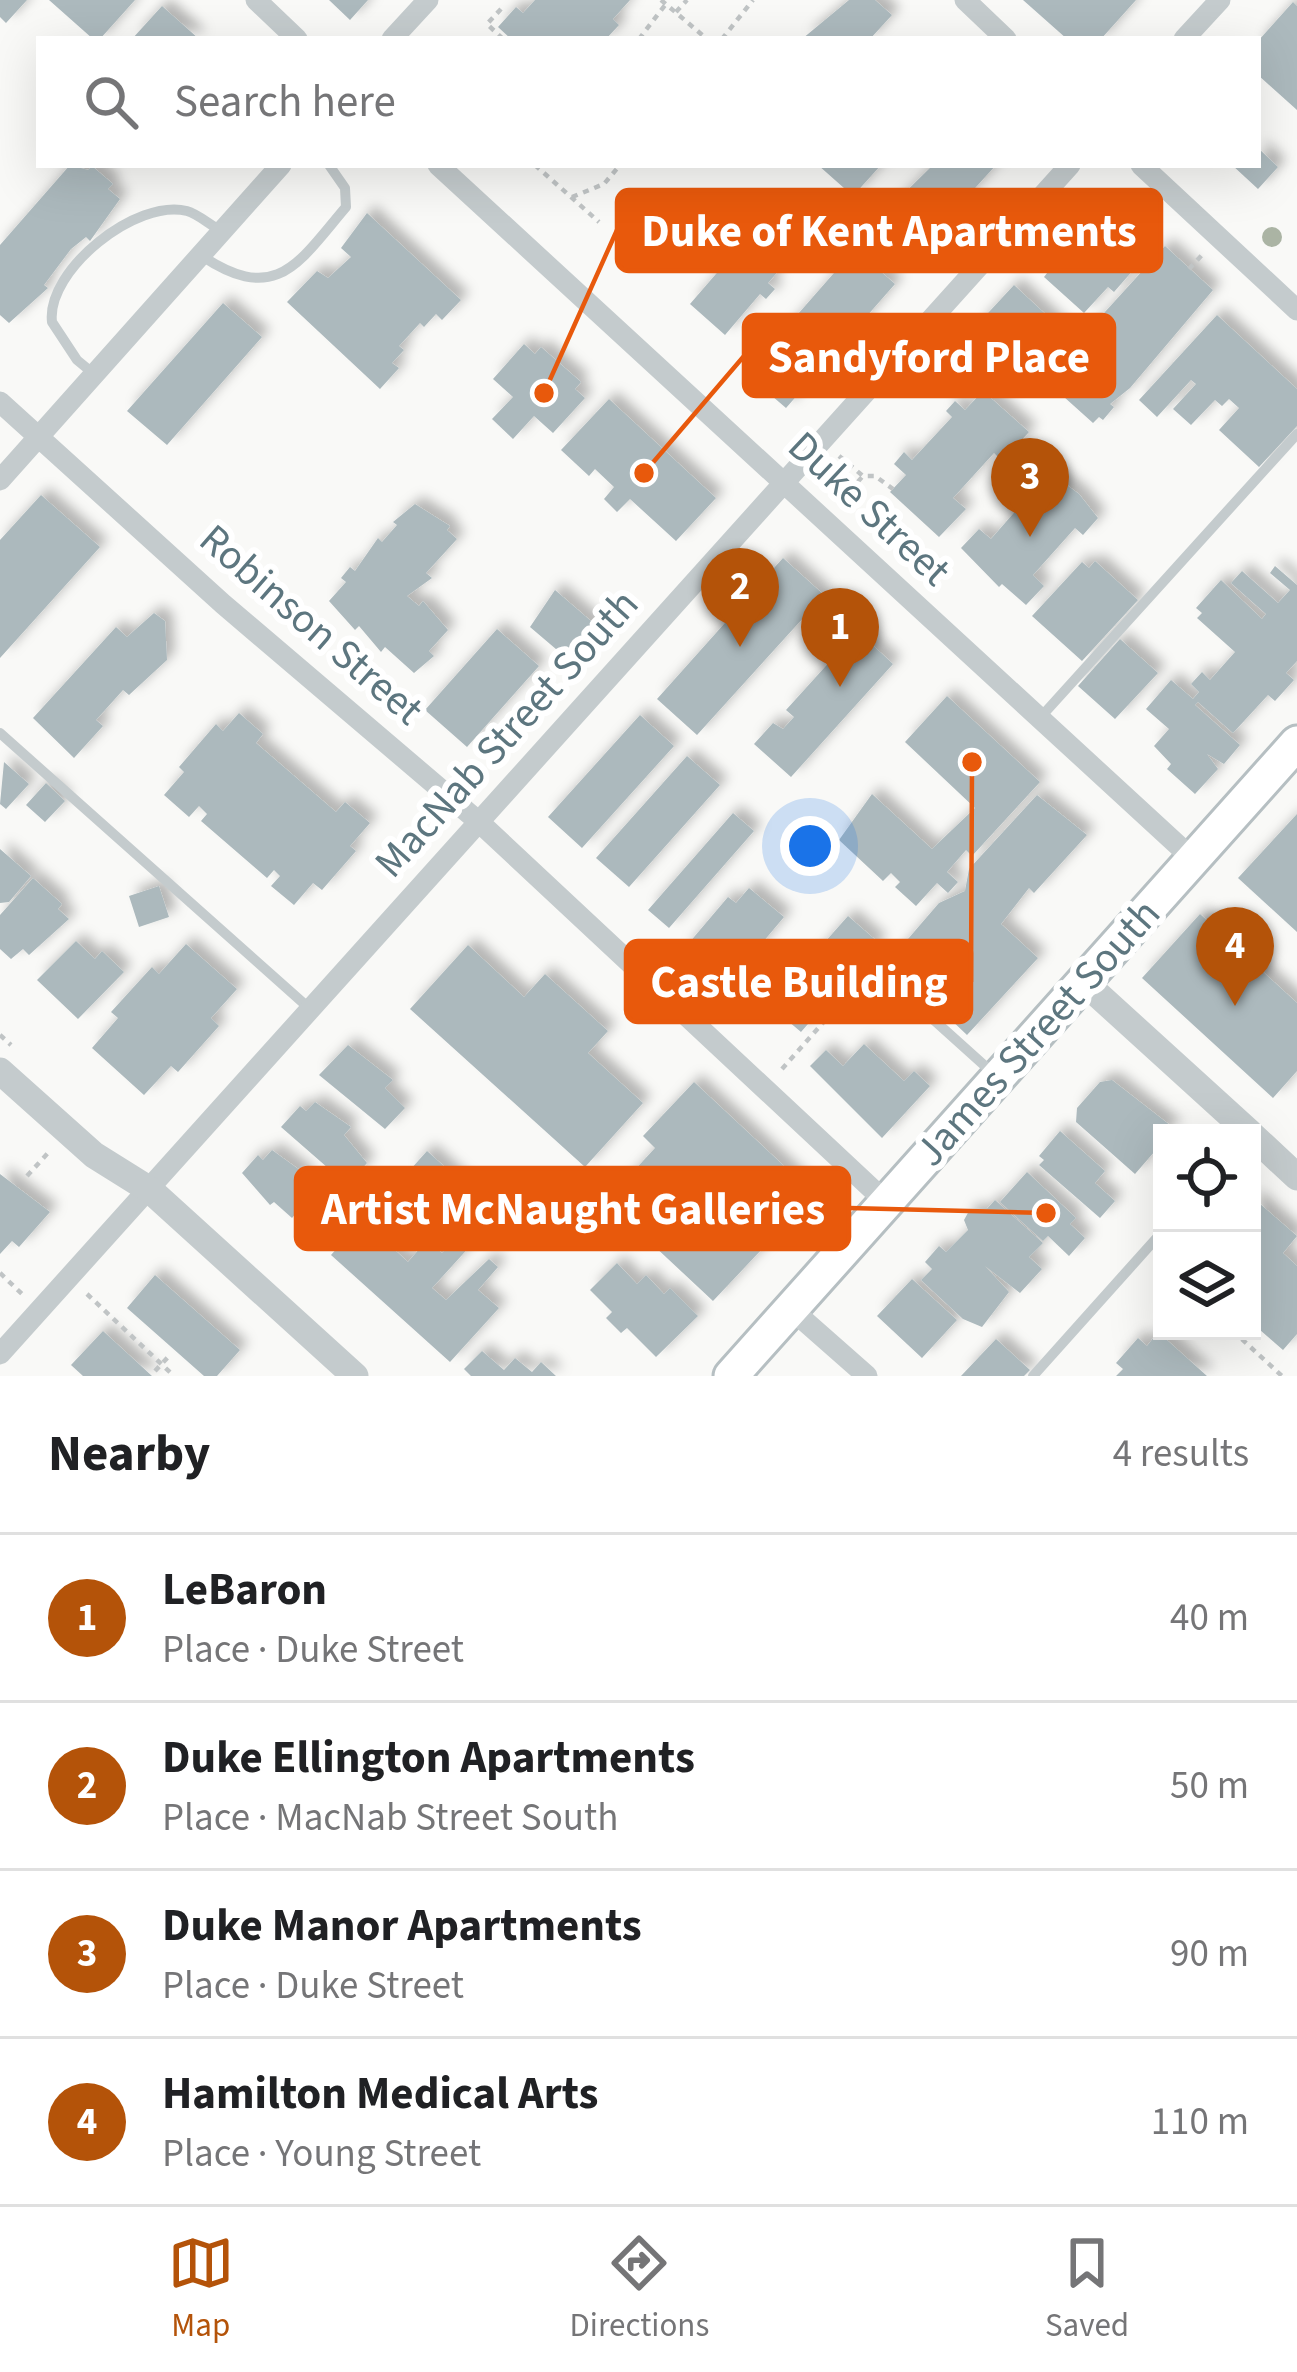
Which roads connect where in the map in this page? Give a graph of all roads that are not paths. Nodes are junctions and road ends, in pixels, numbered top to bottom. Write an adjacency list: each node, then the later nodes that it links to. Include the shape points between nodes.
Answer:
1 (256, 0): 5 (street)
2 (428, 0): 6 (street)
3 (965, 0): 7 (street)
4 (1220, 0): 8 (street)
5 (294, 36)
6 (395, 36)
7 (1003, 36)
8 (1187, 36)
9 (278, 168): 14 (street)
10 (330, 168): 15 (lane, via 345,188 346,207 288,274 229,274)
11 (441, 168): 22 (street, Duke Street)
12 (1067, 168): 22 (street, MacNab Street South)
13 (1144, 168): 16 (street)
14 (223, 232): 15 (street); 17 (lane, via 186,210 155,213 126,222 68,272 52,322)
15 (202, 256): 17 (street)
16 (1297, 310)
17 (95, 375): 20 (street)
18 (0, 402): 20 (street, Robinson Street)
19 (1297, 434): 23 (lane)
20 (38, 437): 21 (street); 26 (street, Robinson Street)
21 (0, 480)
22 (785, 483): 23 (street, Duke Street); 26 (street, MacNab Street South)
23 (1039, 718): 27 (street, Duke Street)
24 (0, 733): 30 (lane)
25 (1297, 743): 27 (main road, James Street South)
26 (479, 822): 30 (street, MacNab Street South); 37 (street, Robinson Street)
27 (1194, 860): 29 (main road, James Street South)
28 (886, 977): 32 (lane)
29 (1084, 983): 32 (main road, James Street South); 33 (street)
30 (312, 1011): 36 (street, MacNab Street South)
31 (0, 1071): 36 (street, via 94,1155)
32 (998, 1078): 37 (main road, James Street South)
33 (1240, 1124)
34 (1261, 1143): 35 (street)
35 (1297, 1177)
36 (150, 1190): 40 (street, MacNab Street South); 41 (street)
37 (886, 1202): 39 (main road, James Street South)
38 (1153, 1242): 44 (lane)
39 (791, 1310): 42 (main road, James Street South); 43 (street)
40 (0, 1354)
41 (355, 1376)
42 (731, 1376)
43 (867, 1376)
44 (1033, 1376)

